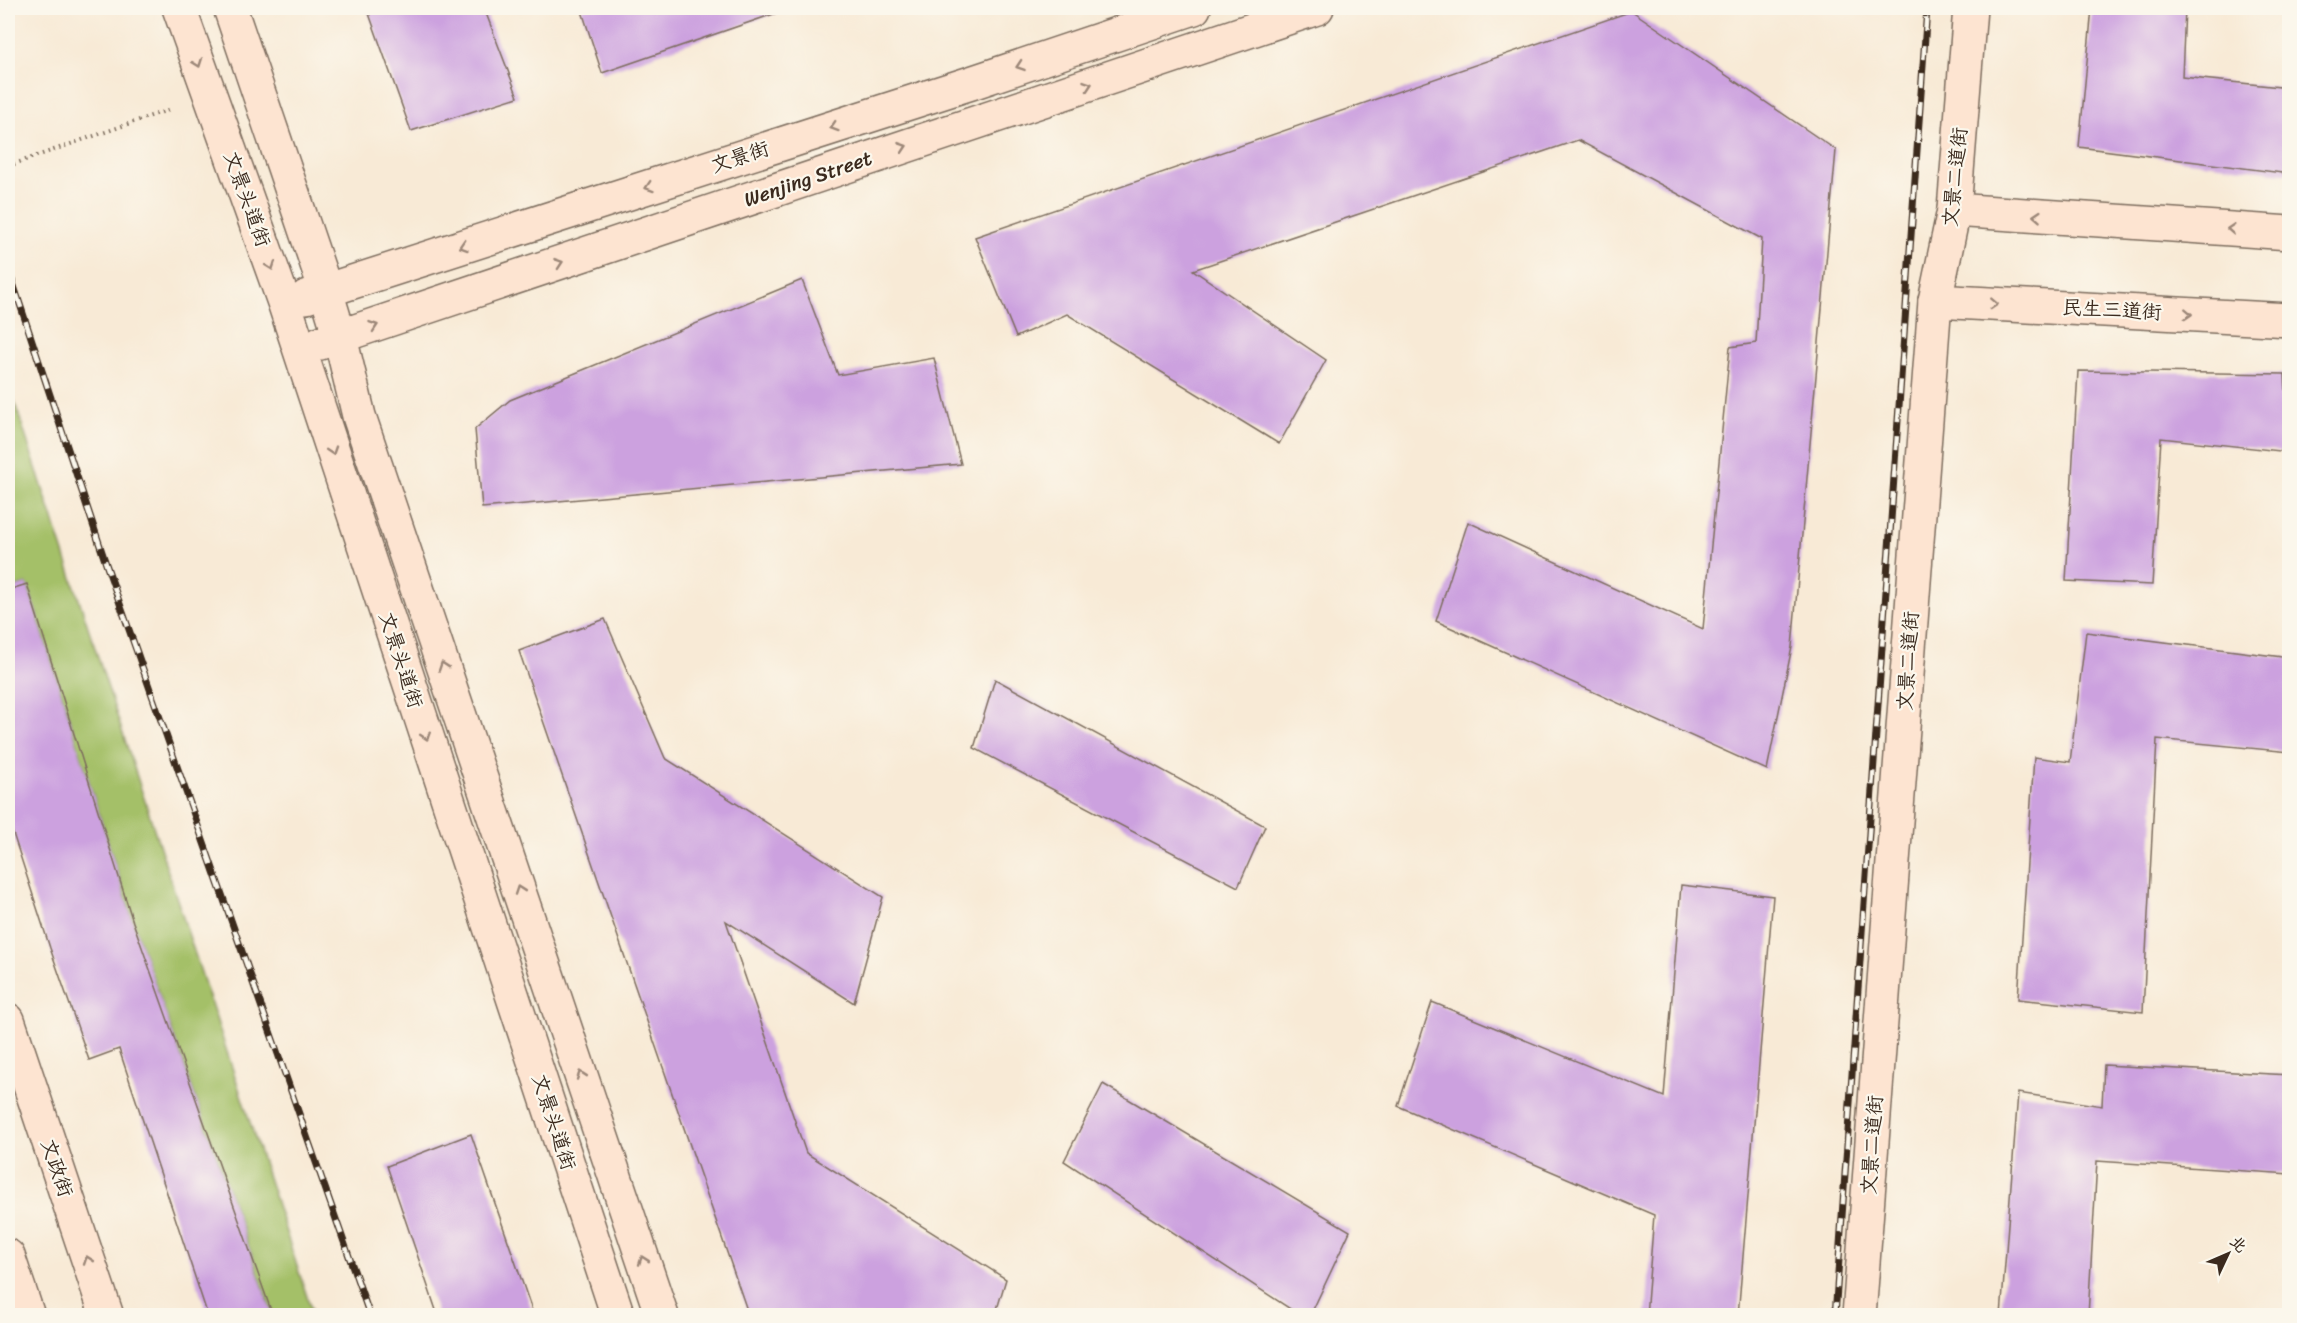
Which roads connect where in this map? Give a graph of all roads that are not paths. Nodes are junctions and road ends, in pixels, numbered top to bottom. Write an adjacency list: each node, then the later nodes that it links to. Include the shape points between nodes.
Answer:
1 (179, 8): 10 (main road, 文景头道街, one-way to 10)
2 (231, 8): 8 (main road, 文景头道街)
3 (1194, 8): 8 (main road, 文景街, one-way to 8)
4 (1317, 8): 12 (main road, Wenjing Street, one-way to 4)
5 (1970, 8): 6 (main road, 文景二道街)
6 (1954, 210): 7 (main road, one-way to 6); 9 (main road, 文景二道街)
7 (2289, 233)
8 (326, 291): 10 (main road, 文景街); 12 (main road, 文景头道街)
9 (1935, 302): 11 (main road, 民生三道街, one-way to 11); 20 (main road, 文景二道街)
10 (285, 304): 13 (main road, 文景头道街)
11 (2289, 320)
12 (340, 337): 13 (main road, Wenjing Street); 19 (main road, 文景头道街, one-way to 12, via 359,417)
13 (298, 350): 18 (main road, 文景头道街, one-way to 18)
14 (8, 1020): 17 (main road, 文政街, one-way to 14)
15 (8, 1256): 16 (main road)
16 (28, 1316)
17 (107, 1316)
18 (618, 1316)
19 (662, 1316)
20 (1859, 1316)

